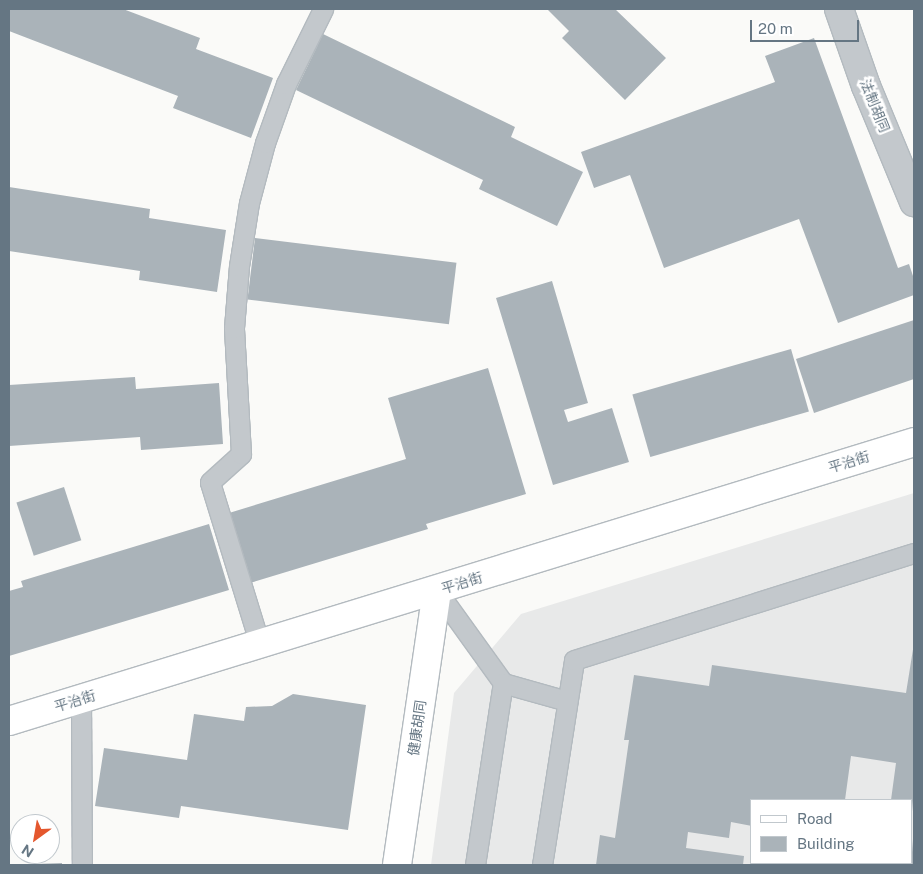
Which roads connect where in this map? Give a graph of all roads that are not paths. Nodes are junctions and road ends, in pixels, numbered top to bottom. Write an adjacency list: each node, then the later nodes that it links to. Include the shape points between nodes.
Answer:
1 (323, 9): 7 (lane, via 286,84 265,143 249,203 234,328 241,454 210,482)
2 (839, 9): 3 (street, 法制胡同, via 866,86)
3 (914, 202)
4 (914, 442): 6 (street, 平治街)
5 (914, 553): 10 (lane, via 574,660)
6 (437, 591): 7 (street, 平治街); 8 (lane); 13 (street, 健康胡同)
7 (260, 645): 9 (street, 平治街)
8 (503, 683): 10 (lane); 14 (lane)
9 (81, 700): 11 (street, 平治街); 12 (lane)
10 (567, 702): 15 (lane)
11 (9, 721)
12 (82, 865)
13 (397, 865)
14 (475, 865)
15 (542, 865)

